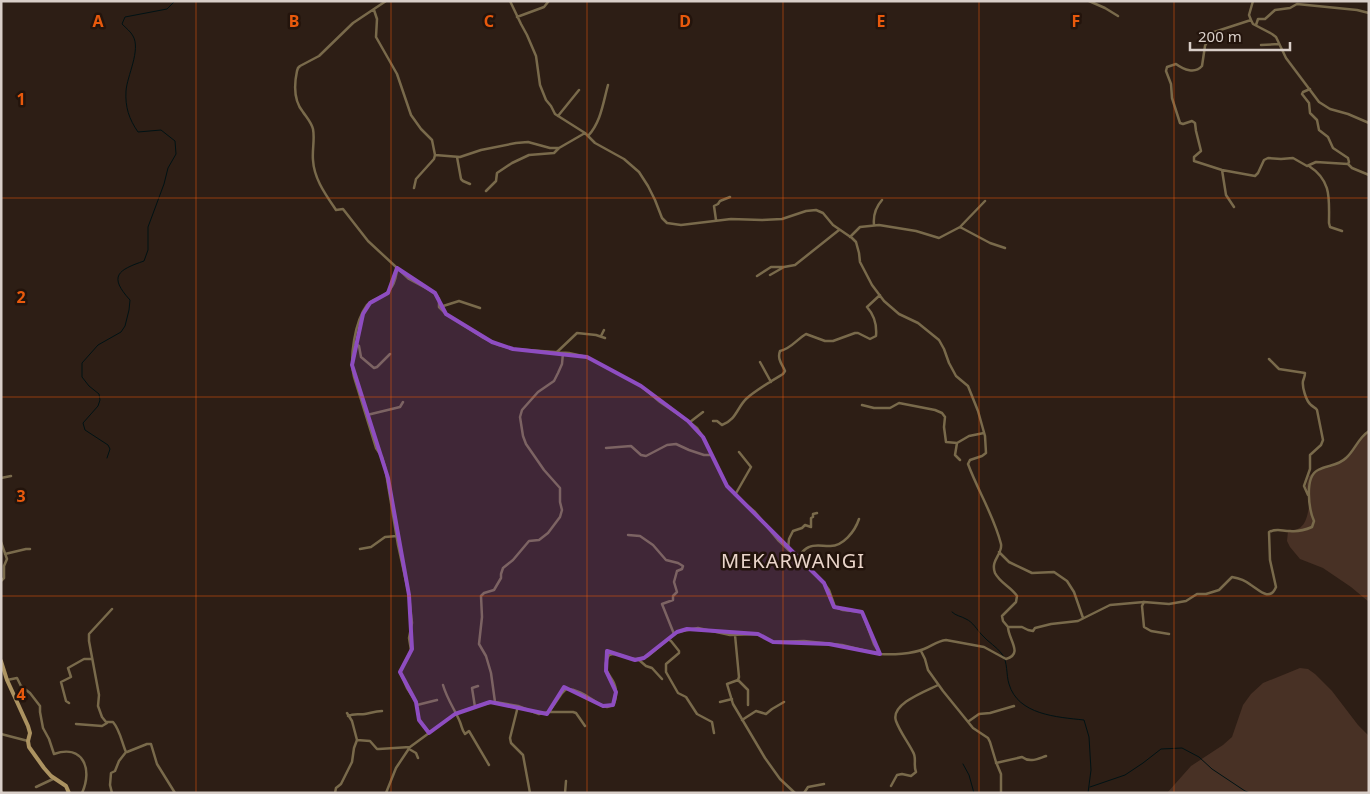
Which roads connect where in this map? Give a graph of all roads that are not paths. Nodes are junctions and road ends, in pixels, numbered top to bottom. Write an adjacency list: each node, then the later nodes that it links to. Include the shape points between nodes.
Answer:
1 (386, 1): 6 (street)
2 (510, 1): 9 (street)
3 (1089, 1): 8 (street)
4 (1253, 1): 10 (street, via 1249,15)
5 (548, 2): 9 (street, via 544,7)
6 (373, 10): 22 (street, via 377,19 378,42 397,74 411,116 432,140); 43 (street, via 346,29 319,56 298,68 296,99 313,130 313,165 326,195 336,210 343,209 365,238)
7 (1369, 13): 11 (street, via 1297,4 1274,10 1265,18 1258,19)
8 (1118, 16)
9 (517, 17): 17 (street, via 536,56 540,85 546,100)
10 (1251, 20): 11 (street); 26 (street, via 1211,33 1200,69 1190,71 1176,64 1166,68 1180,123 1195,123 1201,151 1194,161)
11 (1256, 25): 12 (street, via 1272,34)
12 (1280, 44): 13 (street); 15 (street, via 1286,58)
13 (1261, 45)
14 (608, 85): 20 (street, via 600,116)
15 (1310, 89): 18 (street, via 1322,105); 24 (street, via 1302,93 1310,103 1310,113 1333,148 1348,158)
16 (579, 90): 17 (street)
17 (558, 116): 19 (street)
18 (1369, 123)
19 (584, 133): 20 (street); 21 (street)
20 (588, 136): 35 (street, via 639,172 667,223 681,225)
21 (559, 148): 23 (street, via 516,142); 30 (street, via 554,153 531,155 511,164 497,173 496,180)
22 (435, 155): 23 (street); 29 (street, via 416,178)
23 (457, 157): 28 (street, via 462,179)
24 (1348, 164): 25 (street, via 1316,162); 27 (street)
25 (1309, 166): 26 (street, via 1293,158 1269,158 1264,160 1256,175); 39 (street, via 1319,174 1328,190 1330,227)
26 (1222, 170): 34 (street, via 1225,193)
27 (1369, 175)
28 (470, 184)
29 (414, 188)
30 (486, 191)
31 (730, 197): 35 (street, via 714,206)
32 (882, 200): 36 (street, via 876,209)
33 (985, 201): 37 (street)
34 (1234, 207)
35 (716, 220): 38 (street, via 782,219 816,210)
36 (874, 225): 37 (street, via 939,238); 40 (street, via 860,227)
37 (960, 227): 41 (street)
38 (839, 230): 40 (street); 42 (street, via 795,265)
39 (1342, 231)
40 (850, 237): 46 (street, via 856,242 860,262)
41 (1005, 248)
42 (784, 266): 44 (street); 45 (street, via 771,267)
43 (397, 268): 47 (street, via 408,279 435,293); 52 (street, via 395,281 388,293 368,305)
44 (770, 274)
45 (757, 276)
46 (880, 295): 58 (street, via 866,307 872,313 876,336 870,339 855,333 825,341 803,335 794,345 780,351 779,361 785,371); 66 (street, via 899,314 918,323 939,340 956,376 968,386)
47 (440, 308): 48 (street, via 459,301); 53 (street, via 498,345)
48 (480, 308)
49 (604, 330): 50 (street)
50 (601, 336): 51 (street); 53 (street, via 577,333)
51 (605, 338)
52 (354, 341): 55 (street, via 359,346 361,357 375,368); 62 (street, via 353,372)
53 (556, 352): 54 (street)
54 (563, 353): 64 (street, via 586,356 630,379); 109 (street, via 554,381 538,392 520,416 526,444 560,488 562,512 550,532 539,540 529,541 503,568 494,590 481,596 479,644 491,673)
55 (390, 354)
56 (1269, 359): 75 (street, via 1279,369 1305,373 1304,392 1317,410 1323,440 1309,457 1310,469 1304,488)
57 (760, 362): 58 (street)
58 (771, 382): 63 (street, via 746,398 735,416 725,424)
59 (403, 402): 62 (street, via 400,407)
60 (862, 405): 67 (street, via 890,408 899,403 939,411 945,417 945,442)
61 (703, 412): 64 (street)
62 (366, 415): 79 (street, via 385,467)
63 (713, 421)
64 (690, 422): 70 (street)
65 (1369, 432): 75 (street, via 1347,458 1314,472 1308,489)
66 (984, 433): 67 (street); 84 (street, via 986,453 968,461 968,464 1002,546)
67 (957, 442): 71 (street, via 955,455)
68 (606, 448): 70 (street, via 631,446 646,456 676,444 687,450)
69 (739, 452): 74 (street, via 751,467)
70 (712, 455): 74 (street, via 724,481)
71 (960, 460)
72 (11, 476): 73 (street)
73 (1, 478)
74 (735, 495): 83 (street)
75 (1310, 497): 88 (street, via 1312,527 1291,532 1269,532 1270,560 1276,587 1273,592 1264,594 1232,577 1219,590 1197,594 1186,601 1169,604)
76 (817, 513): 83 (street, via 811,518 811,527 805,525 793,531)
77 (859, 519): 86 (street, via 851,535 842,542 831,547 811,546)
78 (628, 535): 92 (street, via 640,536 666,560 683,566 677,571 674,581 677,592 673,601 662,604)
79 (397, 536): 82 (street, via 385,537 371,547); 113 (street, via 412,626 411,650 400,672)
80 (1, 542): 85 (street)
81 (30, 549): 85 (street)
82 (360, 549)
83 (788, 549): 86 (street)
84 (999, 552): 90 (street, via 1009,562 1032,573 1054,572 1067,581); 91 (street, via 994,563 995,572 1014,592 1017,600 1002,616)
85 (5, 554): 87 (street, via 7,561)
86 (798, 557): 97 (street, via 824,583 836,608 862,612)
87 (1, 581)
88 (1144, 602): 90 (street, via 1110,605); 93 (street, via 1144,628)
89 (112, 609): 98 (street, via 89,634)
90 (1083, 618): 91 (street, via 1032,631)
91 (1008, 627): 96 (street, via 1015,650 1014,655 1006,660 984,647 946,640)
92 (674, 634): 94 (street, via 698,628); 95 (street)
93 (1169, 634)
94 (735, 635): 97 (street, via 758,634 781,643 842,645); 103 (street)
95 (668, 639): 99 (street, via 648,656); 127 (street, via 679,653 666,664 666,672 679,694 686,697 697,714 711,721)
96 (921, 650): 97 (street); 105 (street)
97 (880, 654)
98 (92, 659): 112 (street, via 84,659 68,668 71,677 61,682); 123 (street, via 98,706)
99 (639, 659): 101 (street); 119 (street, via 615,654 608,657 606,671 616,692 613,705 607,707 582,693 566,689)
100 (1, 662): 102 (main road)
101 (662, 679)
102 (7, 680): 130 (main road, via 28,726); 143 (street, via 17,678 40,706 43,728 54,754 61,751 77,755 85,762 86,785)
103 (738, 680): 107 (street, via 727,683); 114 (street, via 748,690)
104 (443, 685): 120 (street)
105 (938, 685): 122 (street); 140 (street, via 898,707 896,721 915,755 916,772 911,776 897,775)
106 (478, 686): 117 (street, via 472,688)
107 (732, 699): 110 (street); 121 (street)
108 (437, 700): 113 (street)
109 (495, 702): 115 (street); 117 (street)
110 (720, 702)
111 (784, 702): 121 (street, via 766,714 756,711)
112 (69, 703)
113 (417, 705): 126 (street, via 419,720)
114 (748, 705)
115 (518, 706): 119 (street, via 539,714); 148 (street, via 510,738 523,755)
116 (1014, 706): 122 (street, via 979,714)
117 (475, 707): 120 (street)
118 (382, 711): 129 (street, via 348,714)
119 (550, 712): 125 (street, via 575,713)
120 (455, 714): 126 (street); 136 (street, via 464,733 469,731)
121 (742, 720): 150 (street, via 769,764)
122 (968, 721): 135 (street, via 988,738)
123 (107, 723): 124 (street, via 102,726); 132 (street, via 112,722 116,726)
124 (76, 724)
125 (585, 726)
126 (429, 732): 131 (street)
127 (714, 733)
128 (2, 735): 130 (street)
129 (357, 740): 131 (street, via 370,741 379,749); 146 (street, via 352,762)
130 (28, 741): 137 (main road, via 33,753)
131 (409, 748): 134 (street); 147 (street)
132 (126, 752): 144 (street, via 115,771 111,772); 145 (street, via 151,744 157,764)
133 (1046, 756): 135 (street, via 1031,761 1022,757)
134 (418, 758)
135 (996, 763): 152 (street, via 1001,774)
136 (490, 765)
137 (55, 778): 141 (street); 142 (main road, via 66,786)
138 (566, 781): 149 (street)
139 (824, 784): 151 (street, via 808,786)
140 (891, 786)
141 (36, 787)
142 (69, 793)
143 (82, 793)
144 (112, 793)
145 (175, 793)
146 (335, 793)
147 (386, 793)
148 (530, 793)
149 (565, 793)
150 (795, 793)
151 (804, 793)
152 (1001, 793)

